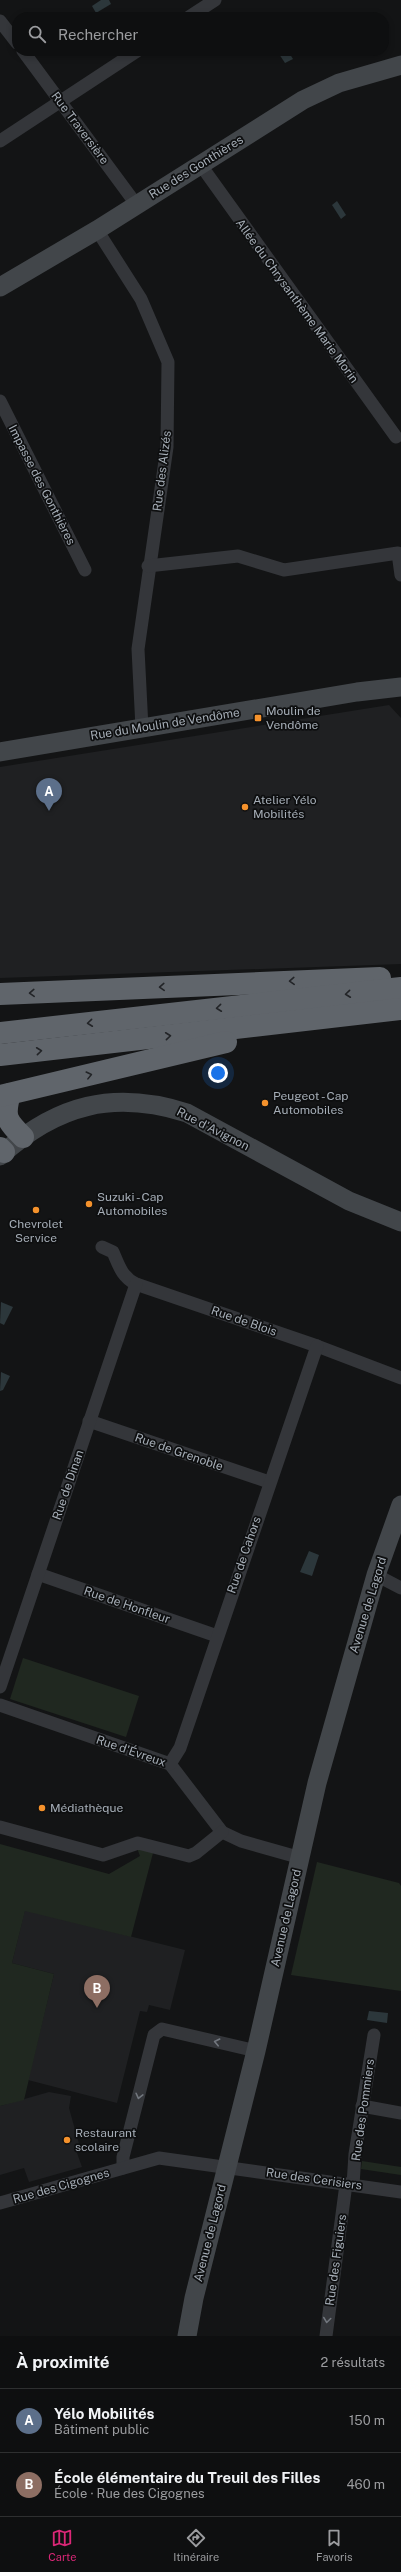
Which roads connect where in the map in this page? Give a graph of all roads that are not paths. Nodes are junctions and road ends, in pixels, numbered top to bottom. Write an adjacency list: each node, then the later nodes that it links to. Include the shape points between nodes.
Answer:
1 (215, 0): 2 (street)
2 (197, 12)
3 (0, 21): 4 (street)
4 (12, 37)
5 (27, 56): 8 (street, Rue Traversière)
6 (129, 56): 8 (street)
7 (401, 65): 10 (street, Rue des Gonthières, via 339,83 303,100)
8 (60, 101): 9 (street); 11 (street, Rue Traversière)
9 (0, 141)
10 (200, 164): 11 (street, Rue des Gonthières); 15 (street, Allée du Chrysanthème Marie Morin)
11 (136, 204): 12 (street, Rue des Gonthières)
12 (97, 230): 13 (street, Rue des Gonthières); 16 (street, Rue des Alizés, via 141,299 168,362 167,447)
13 (0, 287)
14 (0, 400): 17 (street, Impasse des Gonthières)
15 (396, 437)
16 (148, 566): 18 (street, via 238,556 284,570 398,553); 20 (street, Rue des Alizés, via 138,649)
17 (84, 570)
18 (401, 575)
19 (401, 687): 20 (street, Rue du Moulin de Vendôme)
20 (142, 728): 21 (street, Rue du Moulin de Vendôme)
21 (0, 752)
22 (401, 979): 24 (highway, one-way to 24, via 359,978)
23 (401, 988): 27 (highway, one-way to 27)
24 (0, 994)
25 (401, 1009): 26 (highway)
26 (307, 1020): 28 (highway, one-way to 26); 29 (highway, one-way to 26, via 164,1056 266,1036)
27 (0, 1033)
28 (0, 1055)
29 (5, 1095): 30 (highway, via 6,1117)
30 (23, 1137): 31 (street, Rue d'Avignon); 32 (street, Rue d'Avignon, via 50,1120 77,1109 108,1101 158,1104 187,1113 349,1201)
31 (1, 1152)
32 (401, 1222)
33 (102, 1248): 34 (street, Rue de Blois, via 113,1252 122,1274)
34 (136, 1284): 35 (street, Rue de Blois); 37 (street, Rue de Dinan)
35 (317, 1346): 36 (street, Rue de Blois); 38 (street, Rue de Cahors)
36 (401, 1378)
37 (89, 1421): 38 (street, Rue de Grenoble); 40 (street, Rue de Dinan)
38 (269, 1482): 43 (street, Rue de Cahors)
39 (401, 1505): 41 (street, Avenue de Lagord)
40 (38, 1574): 43 (street, Rue de Honfleur); 44 (street, Rue de Dinan)
41 (376, 1574): 42 (street); 49 (street, Avenue de Lagord, via 317,1782)
42 (401, 1588)
43 (217, 1636): 46 (street, Rue de Cahors, via 180,1748)
44 (0, 1687)
45 (0, 1705): 46 (street, Rue d'Évreux)
46 (170, 1764): 48 (street, Rue d'Évreux)
47 (0, 1827): 48 (street, via 103,1856 138,1843 189,1856 196,1854)
48 (222, 1832): 49 (street, Rue d'Évreux, via 241,1842)
49 (300, 1858): 51 (street, Avenue de Lagord)
50 (374, 2035): 52 (street, Rue des Pommiers)
51 (256, 2051): 54 (street, Avenue de Lagord); 55 (street, Rue des Cigognes, one-way to 55, via 162,2029 154,2035 123,2158)
52 (362, 2106): 53 (street); 56 (street, Rue des Pommiers)
53 (401, 2113)
54 (227, 2166): 55 (street, Rue des Cigognes, via 159,2158); 56 (street, Rue des Cerisiers); 59 (street, Avenue de Lagord, via 194,2298)
55 (123, 2168): 58 (street, Rue des Cigognes)
56 (350, 2185): 57 (street, Rue des Cerisiers); 60 (street, Rue des Figuiers, one-way to 60)
57 (401, 2192)
58 (0, 2203)
59 (188, 2336)
60 (326, 2336)

